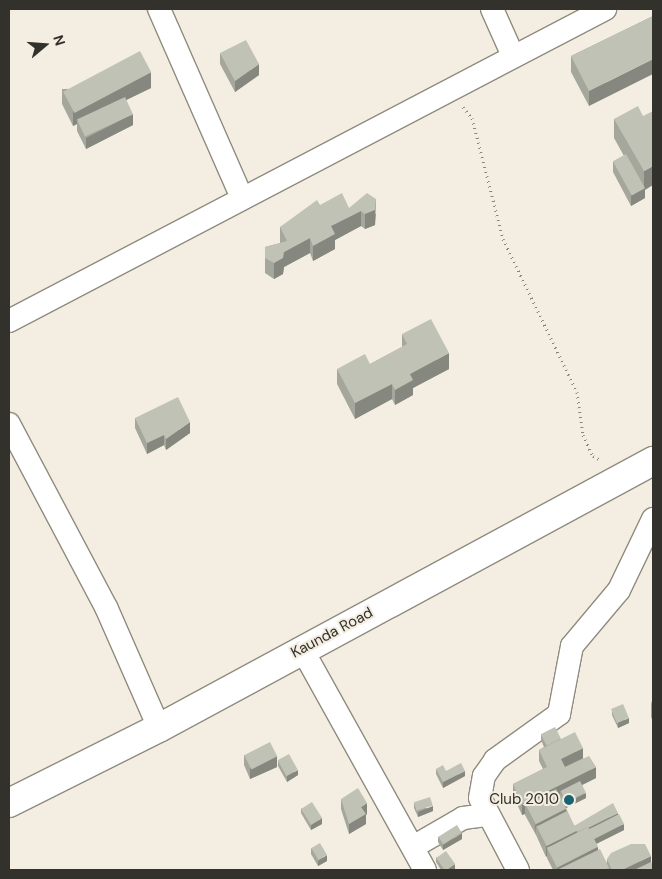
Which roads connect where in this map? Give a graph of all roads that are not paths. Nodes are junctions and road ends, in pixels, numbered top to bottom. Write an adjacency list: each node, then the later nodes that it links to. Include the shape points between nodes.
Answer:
1 (159, 9): 5 (street)
2 (492, 9): 4 (street)
3 (605, 9): 4 (street)
4 (513, 56): 5 (street)
5 (242, 198): 6 (street)
6 (9, 321)
7 (9, 426): 11 (street, via 106,607)
8 (653, 461): 10 (main road, Kaunda Road)
9 (653, 519): 13 (street, via 619,590 572,646 559,714 495,760 484,776 480,798)
10 (302, 649): 11 (main road, Kaunda Road); 14 (street)
11 (159, 728): 12 (main road, Kaunda Road)
12 (9, 803)
13 (488, 815): 14 (street, via 463,818); 16 (street)
14 (412, 846): 15 (street)
15 (425, 870)
16 (518, 870)

